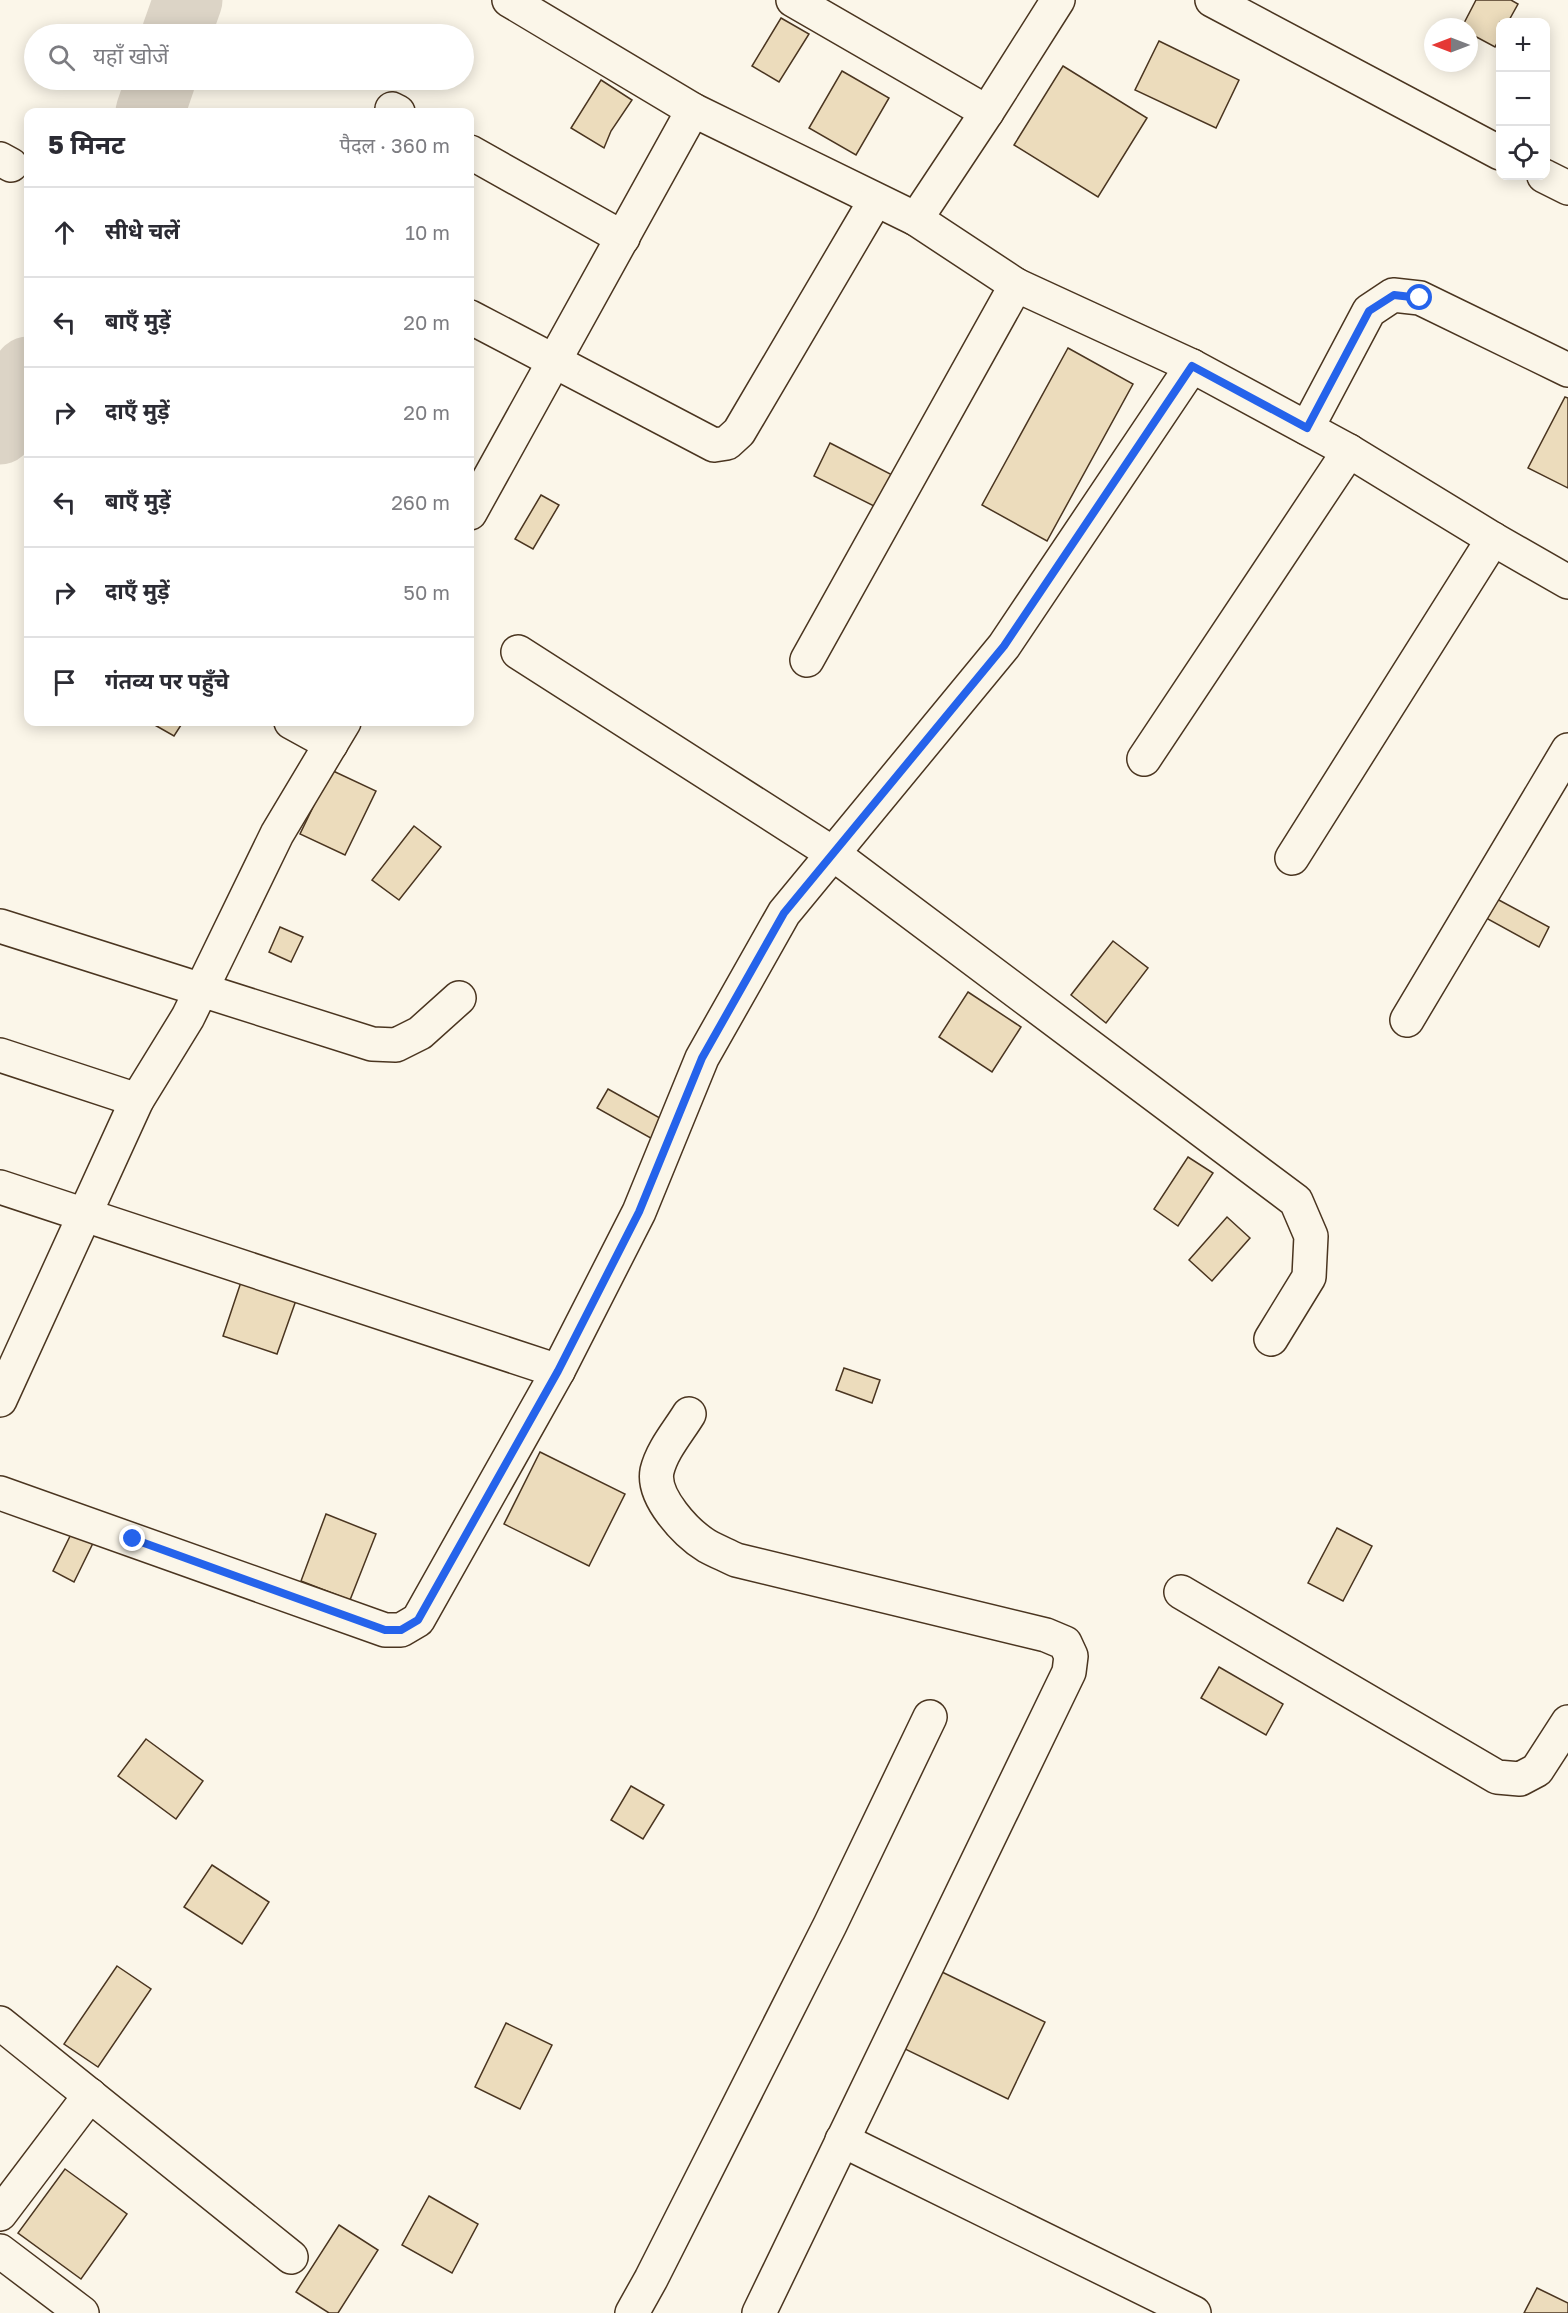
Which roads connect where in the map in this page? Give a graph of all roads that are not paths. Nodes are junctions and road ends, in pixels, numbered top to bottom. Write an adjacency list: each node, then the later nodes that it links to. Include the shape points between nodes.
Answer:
1 (509, 0): 5 (street)
2 (792, 0): 6 (street)
3 (1212, 0): 7 (street)
4 (1051, 2): 6 (street)
5 (693, 110): 11 (street); 13 (street)
6 (987, 112): 12 (street)
7 (1496, 151)
8 (474, 154): 13 (street)
9 (1550, 179): 10 (street)
10 (1568, 188)
11 (876, 201): 12 (street); 16 (street, via 739,432 727,443 714,445)
12 (916, 219): 14 (street)
13 (623, 238): 16 (street)
14 (1016, 285): 17 (street); 26 (street)
15 (474, 320): 16 (street)
16 (554, 361): 21 (street)
17 (1192, 366): 19 (street); 31 (street, via 1004,646)
18 (1568, 370): 19 (street, via 1420,298 1394,295 1369,311)
19 (1307, 428): 20 (street)
20 (1349, 451): 23 (street); 30 (street)
21 (480, 471): 22 (street)
22 (474, 496)
23 (1493, 539): 24 (street); 32 (street)
24 (1568, 582)
25 (518, 652): 31 (street)
26 (807, 660)
27 (308, 726): 28 (street)
28 (338, 733): 34 (street, via 277,834)
29 (1568, 750): 36 (street)
30 (1144, 759)
31 (832, 853): 41 (street, via 1296,1201 1311,1236 1309,1277); 42 (street, via 784,913 702,1058 639,1212)
32 (1292, 858)
33 (0, 926): 34 (street)
34 (201, 991): 35 (street, via 372,1044 396,1045 420,1033); 38 (street)
35 (459, 998)
36 (1407, 1020)
37 (0, 1055): 38 (street)
38 (137, 1100): 40 (street)
39 (0, 1187): 40 (street)
40 (83, 1216): 42 (street); 43 (street)
41 (1271, 1340)
42 (558, 1371): 45 (street, via 418,1620 401,1630 385,1630)
43 (0, 1400)
44 (689, 1414): 51 (street, via 662,1457 657,1474 660,1494 678,1521 706,1545 736,1560 1046,1635 1065,1643 1071,1656 1069,1672)
45 (1, 1497)
46 (1181, 1592): 48 (street, via 1497,1778 1520,1779 1537,1770)
47 (930, 1717): 56 (street, via 825,1935)
48 (1568, 1722)
49 (0, 2022): 50 (street)
50 (90, 2095): 52 (street); 54 (street)
51 (842, 2140): 57 (street); 58 (street)
52 (0, 2214)
53 (0, 2251): 55 (street)
54 (291, 2257)
55 (82, 2313)
56 (632, 2313)
57 (759, 2313)
58 (1194, 2313)

